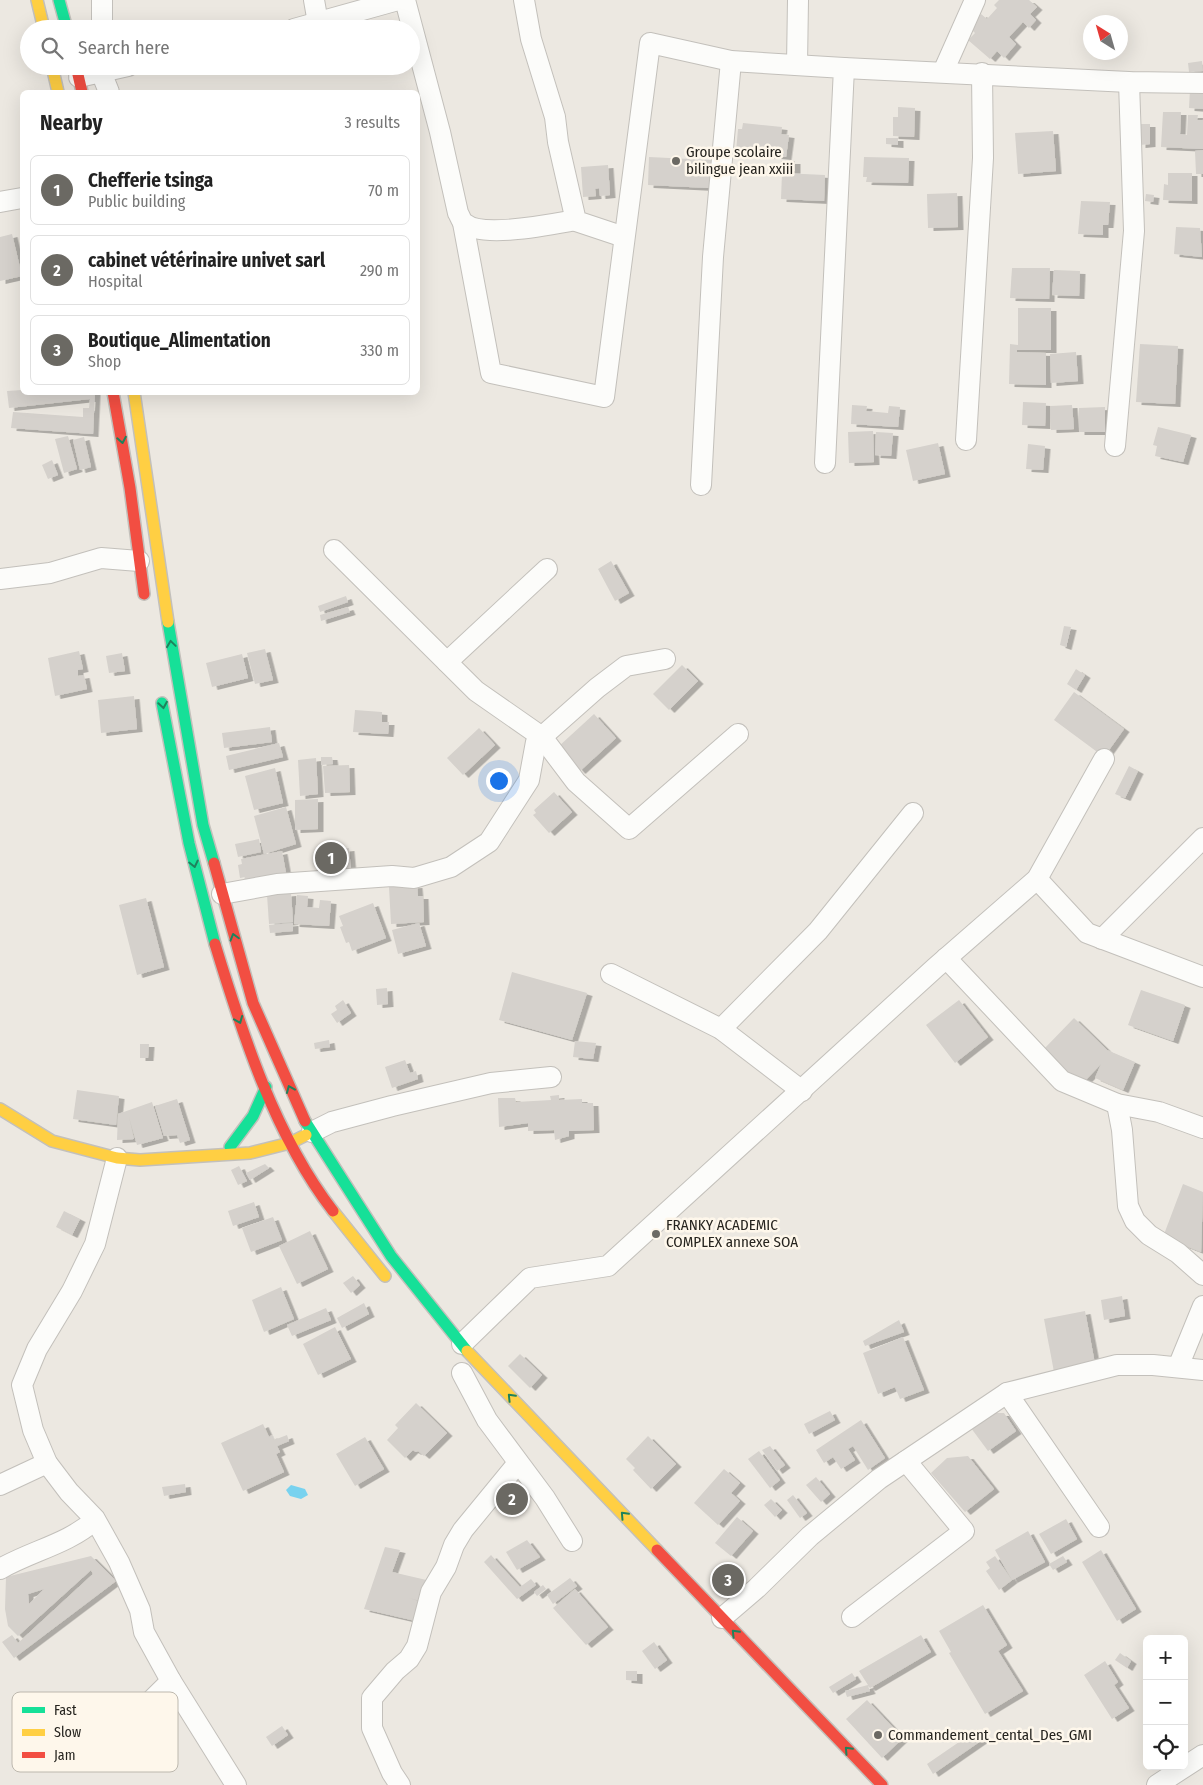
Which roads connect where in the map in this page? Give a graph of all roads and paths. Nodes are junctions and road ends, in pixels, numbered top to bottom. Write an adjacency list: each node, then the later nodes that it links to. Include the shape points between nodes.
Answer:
1 (37, 0): 10 (main road)
2 (59, 0): 11 (main road)
3 (102, 0): 12 (street)
4 (314, 0): 13 (street)
5 (398, 0): 14 (street)
6 (405, 0): 15 (street)
7 (524, 0): 30 (street, via 531,39 555,117)
8 (798, 0): 18 (street)
9 (975, 0): 20 (street)
10 (42, 20)
11 (65, 20)
12 (102, 20)
13 (317, 20)
14 (328, 20)
15 (410, 20)
16 (420, 57): 31 (street)
17 (731, 61): 18 (street); 32 (street, via 650,43); 38 (street, via 713,257)
18 (797, 65): 19 (street)
19 (844, 68): 20 (street); 37 (street)
20 (943, 72): 21 (street)
21 (982, 73): 24 (street); 35 (street, via 983,158)
22 (54, 75): 26 (main road)
23 (103, 75): 27 (street)
24 (1129, 82): 25 (street); 36 (street, via 1134,231)
25 (1203, 83)
26 (58, 90)
27 (108, 90)
28 (20, 198): 29 (street)
29 (0, 202)
30 (576, 220): 31 (street, via 520,230 471,227); 32 (street)
31 (463, 223): 32 (street, via 491,373 604,397)
32 (624, 237)
33 (114, 395): 40 (main road, one-way to 40)
34 (134, 395): 53 (main road, one-way to 34, via 203,824 173,659)
35 (966, 440)
36 (1115, 446)
37 (824, 463)
38 (701, 485)
39 (334, 550): 45 (street)
40 (139, 561): 42 (street, via 101,558 50,572); 43 (main road)
41 (547, 569): 45 (street)
42 (0, 579)
43 (147, 609)
44 (665, 659): 48 (street, via 626,666)
45 (446, 662): 48 (street, via 476,691)
46 (160, 687): 60 (main road, one-way to 60, via 176,784 202,900 235,1011)
47 (738, 734): 48 (street, via 629,829 576,782)
48 (542, 737): 53 (street, via 536,742 529,780 489,842 451,867 414,878 392,876 277,884)
49 (1104, 759): 52 (street)
50 (913, 813): 58 (street, via 818,931)
51 (1203, 838): 54 (street)
52 (1037, 879): 54 (street, via 1088,933); 55 (street)
53 (222, 894): 64 (main road, one-way to 53, via 253,1003)
54 (1102, 938): 57 (street)
55 (946, 958): 61 (street); 62 (street, via 1062,1081)
56 (611, 974): 58 (street)
57 (1203, 976)
58 (720, 1029): 61 (street)
59 (551, 1078): 64 (street, via 491,1083)
60 (266, 1087): 66 (main road); 69 (main road, via 253,1116)
61 (802, 1091): 79 (street, via 608,1266 530,1278)
62 (1117, 1104): 65 (street, via 1159,1112); 76 (street, via 1128,1206 1135,1221)
63 (0, 1109): 72 (main road, via 52,1141)
64 (308, 1126): 66 (main road); 68 (main road); 79 (main road, via 391,1256)
65 (1203, 1128)
66 (278, 1130): 68 (main road)
67 (247, 1141): 69 (main road)
68 (290, 1143): 71 (main road); 75 (main road)
69 (230, 1147): 70 (main road)
70 (218, 1153): 71 (main road); 72 (main road, via 140,1160)
71 (250, 1153): 73 (main road)
72 (117, 1158): 87 (street, via 95,1244 72,1291 37,1349 22,1385 33,1430)
73 (265, 1160)
74 (295, 1174): 75 (main road)
75 (312, 1180): 77 (main road)
76 (1203, 1275)
77 (390, 1282)
78 (1203, 1306): 80 (street)
79 (462, 1344): 94 (main road, one-way to 79)
80 (1178, 1367): 82 (street); 83 (street, via 1117,1365)
81 (459, 1369): 84 (main road); 86 (street, via 487,1420)
82 (1203, 1370)
83 (1007, 1393): 85 (street); 90 (street)
84 (494, 1406)
85 (906, 1461): 93 (street, via 964,1531); 94 (street, via 816,1530)
86 (518, 1463): 91 (street); 101 (street, via 463,1530 432,1592 417,1646 372,1698 372,1728)
87 (47, 1464): 88 (street); 89 (street)
88 (0, 1485)
89 (95, 1520): 92 (street, via 67,1540 30,1553); 95 (street, via 119,1562 140,1610 144,1632)
90 (1099, 1527)
91 (572, 1541)
92 (0, 1569)
93 (852, 1617)
94 (722, 1618): 102 (main road, one-way to 94)
95 (171, 1681): 96 (street); 98 (street)
96 (160, 1692)
97 (178, 1692): 100 (street)
98 (178, 1692)
99 (1203, 1755): 103 (street)
100 (236, 1785)
101 (400, 1785)
102 (882, 1785)
103 (1157, 1785)

